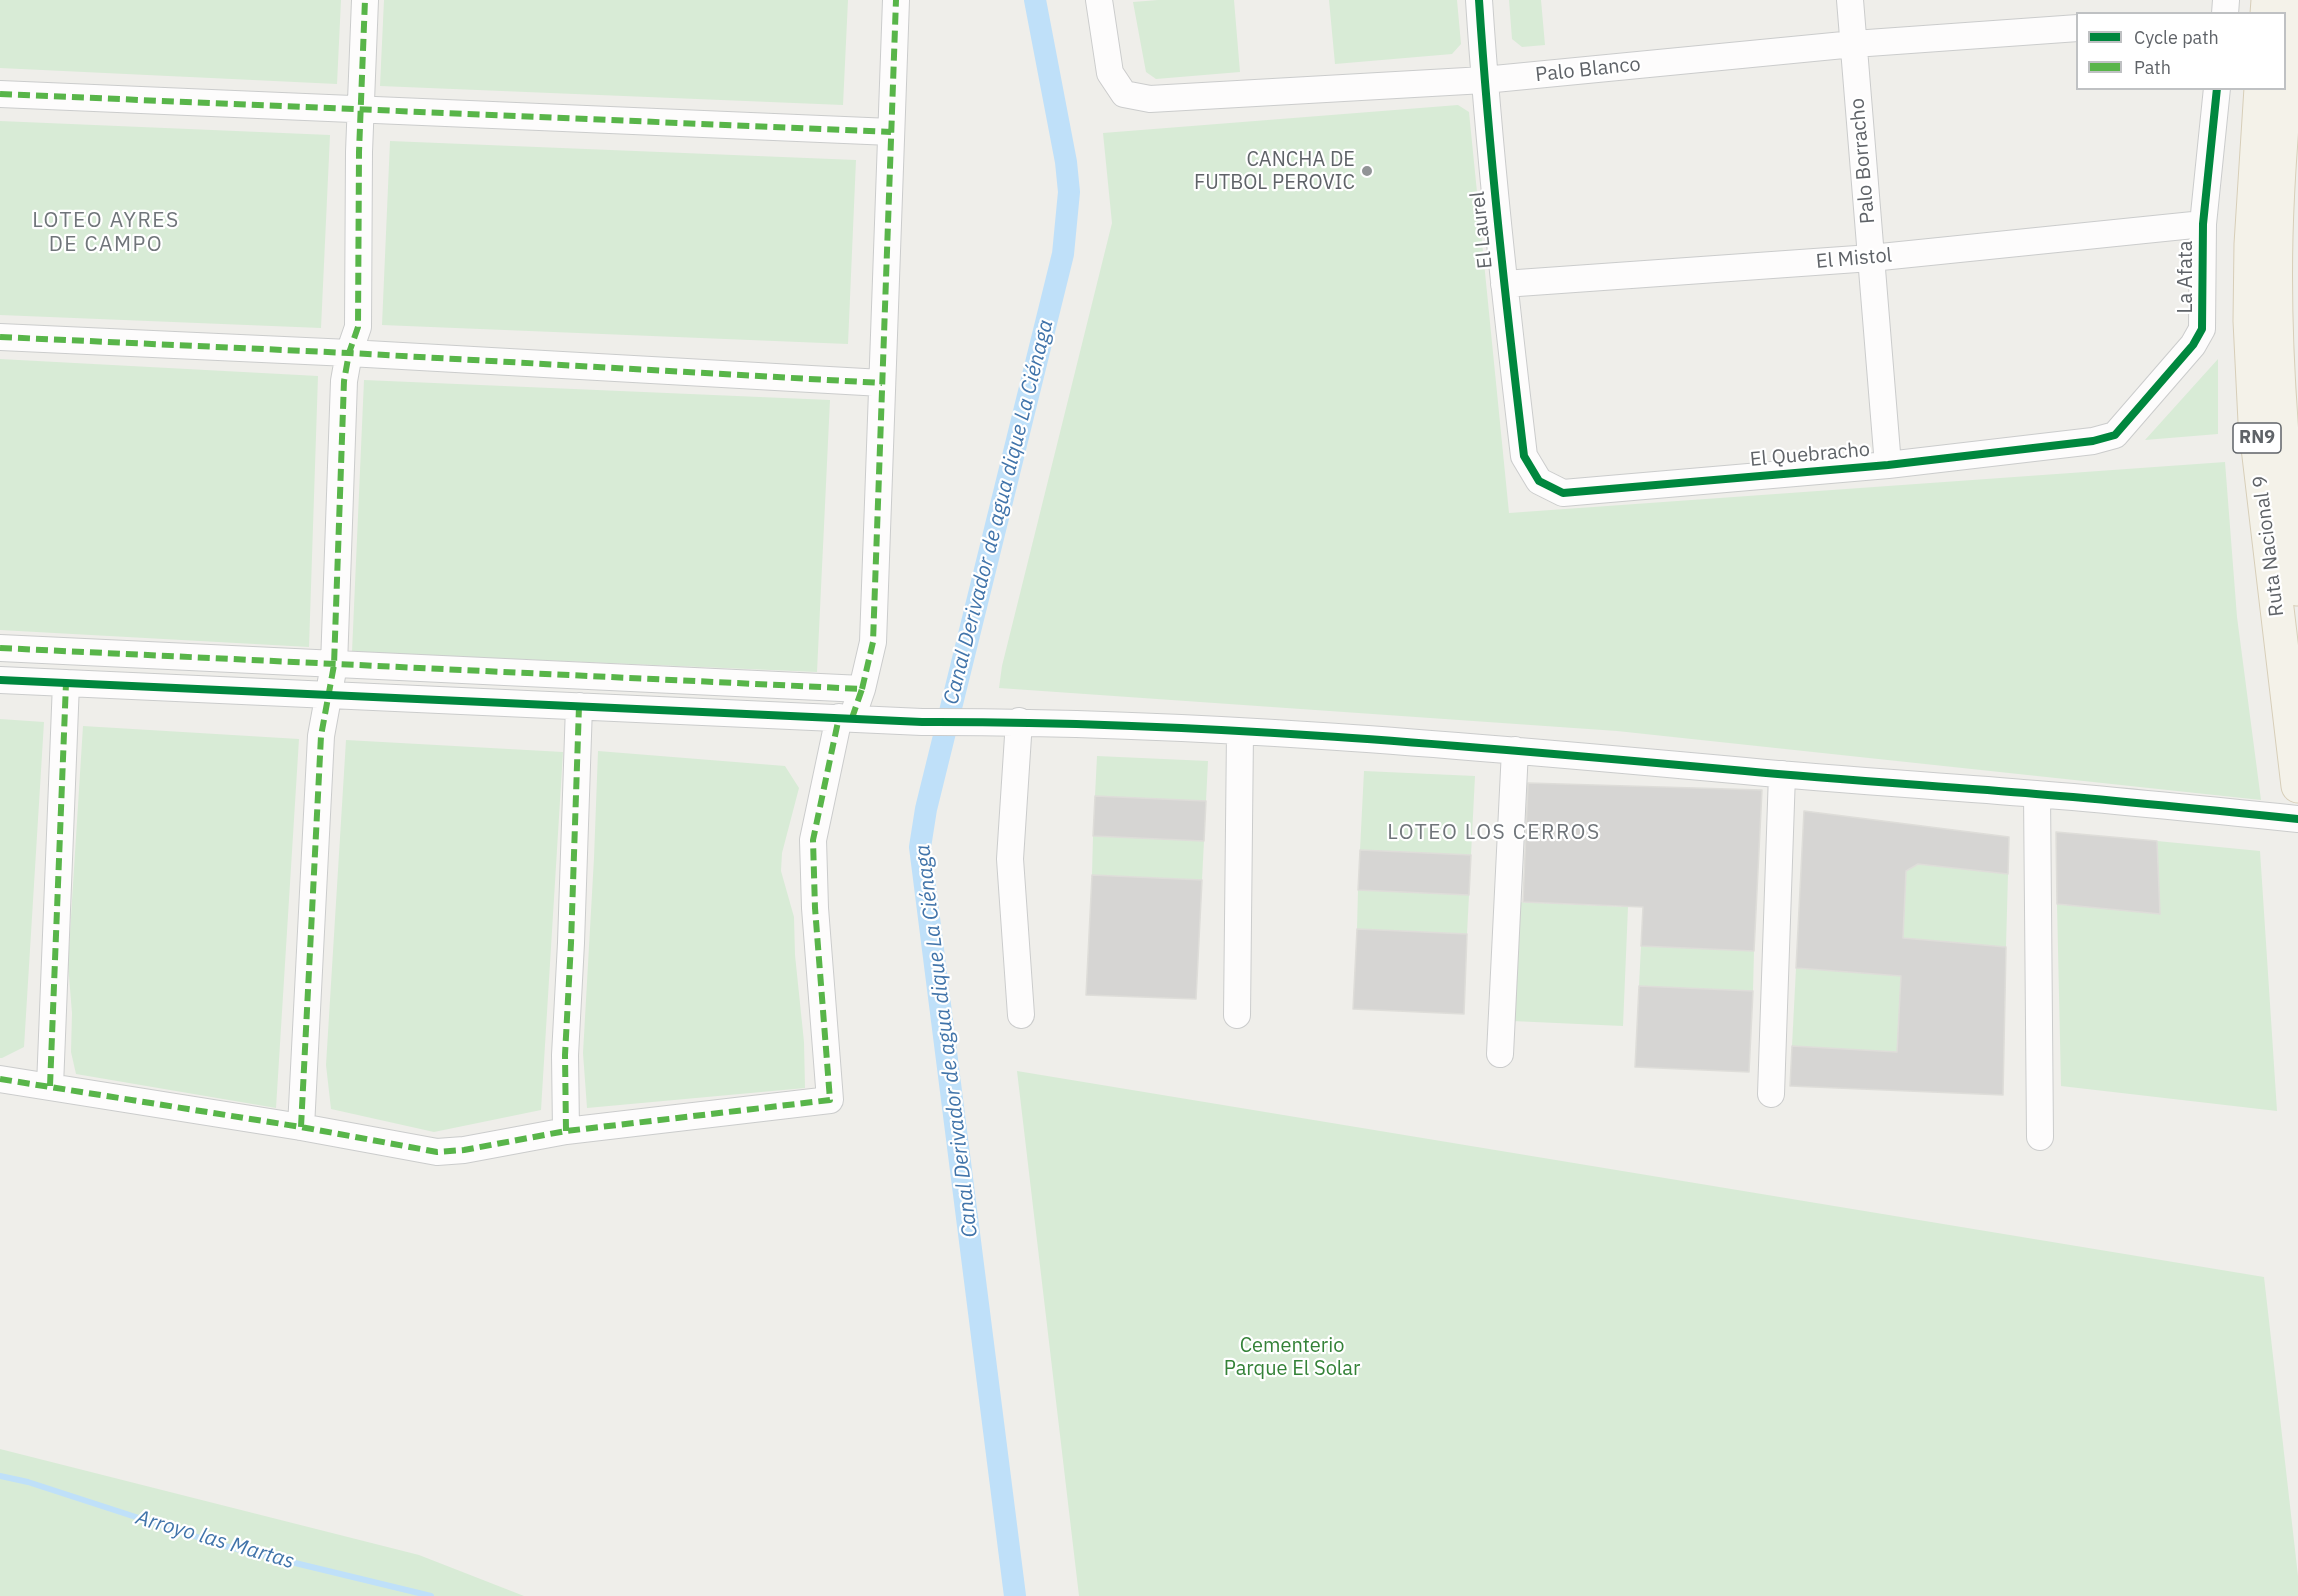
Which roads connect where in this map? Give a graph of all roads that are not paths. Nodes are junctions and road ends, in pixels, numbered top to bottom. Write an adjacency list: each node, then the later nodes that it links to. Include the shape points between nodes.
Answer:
1 (364, 0): 15 (street)
2 (896, 0): 16 (street)
3 (1099, 0): 10 (street, Palo Blanco, via 1110,73 1124,94 1150,99)
4 (1479, 0): 10 (street, El Laurel)
5 (1850, 0): 8 (street, Palo Borracho)
6 (2294, 0): 9 (main road, Ruta Nacional 9 / RN9)
7 (2076, 28): 8 (street, Palo Blanco)
8 (1854, 44): 10 (street, Palo Blanco); 18 (street, Palo Borracho)
9 (2286, 79)
10 (1484, 80): 19 (street, El Laurel)
11 (2217, 90): 17 (street, La Afata)
12 (2260, 90): 39 (main road, Ruta Nacional 9 / RN9, via 2251,244 2255,422)
13 (2285, 90): 26 (main road, Ruta Nacional 9 / RN9, via 2277,260 2278,356 2287,501)
14 (0, 94): 15 (street)
15 (361, 110): 16 (street); 21 (street, via 358,327)
16 (891, 132): 22 (street)
17 (2203, 224): 18 (street, El Mistol); 23 (street, La Afata, via 2202,329 2193,345)
18 (1871, 258): 19 (street, El Mistol); 25 (street, Palo Borracho)
19 (1504, 284): 24 (street, El Laurel)
20 (0, 337): 21 (street)
21 (349, 353): 22 (street); 28 (street, via 344,381)
22 (882, 383): 31 (street, via 873,642)
23 (2115, 435): 25 (street, El Quebracho, via 2093,441)
24 (1524, 456): 25 (street, El Quebracho, via 1539,481 1563,493)
25 (1888, 465)
26 (2298, 589)
27 (0, 648): 28 (street)
28 (334, 665): 31 (street); 32 (street)
29 (0, 680): 30 (street)
30 (66, 683): 32 (street); 46 (street)
31 (862, 689): 34 (street)
32 (329, 695): 33 (street); 48 (street, via 321,736)
33 (579, 706): 34 (street); 49 (street, via 565,1055)
34 (845, 718): 35 (street); 49 (street, via 813,840 830,1100)
35 (1019, 721): 36 (street); 42 (street, via 1010,859)
36 (1240, 732): 37 (street); 43 (street)
37 (1515, 750): 38 (street); 44 (street)
38 (1782, 774): 40 (street); 47 (street)
39 (2298, 786)
40 (2037, 794): 41 (street); 50 (street)
41 (2298, 819)
42 (1021, 1015)
43 (1237, 1015)
44 (1500, 1054)
45 (0, 1079): 46 (street)
46 (50, 1086): 48 (street)
47 (1771, 1094)
48 (301, 1127): 49 (street, via 437,1152)
49 (566, 1131)
50 (2040, 1137)

